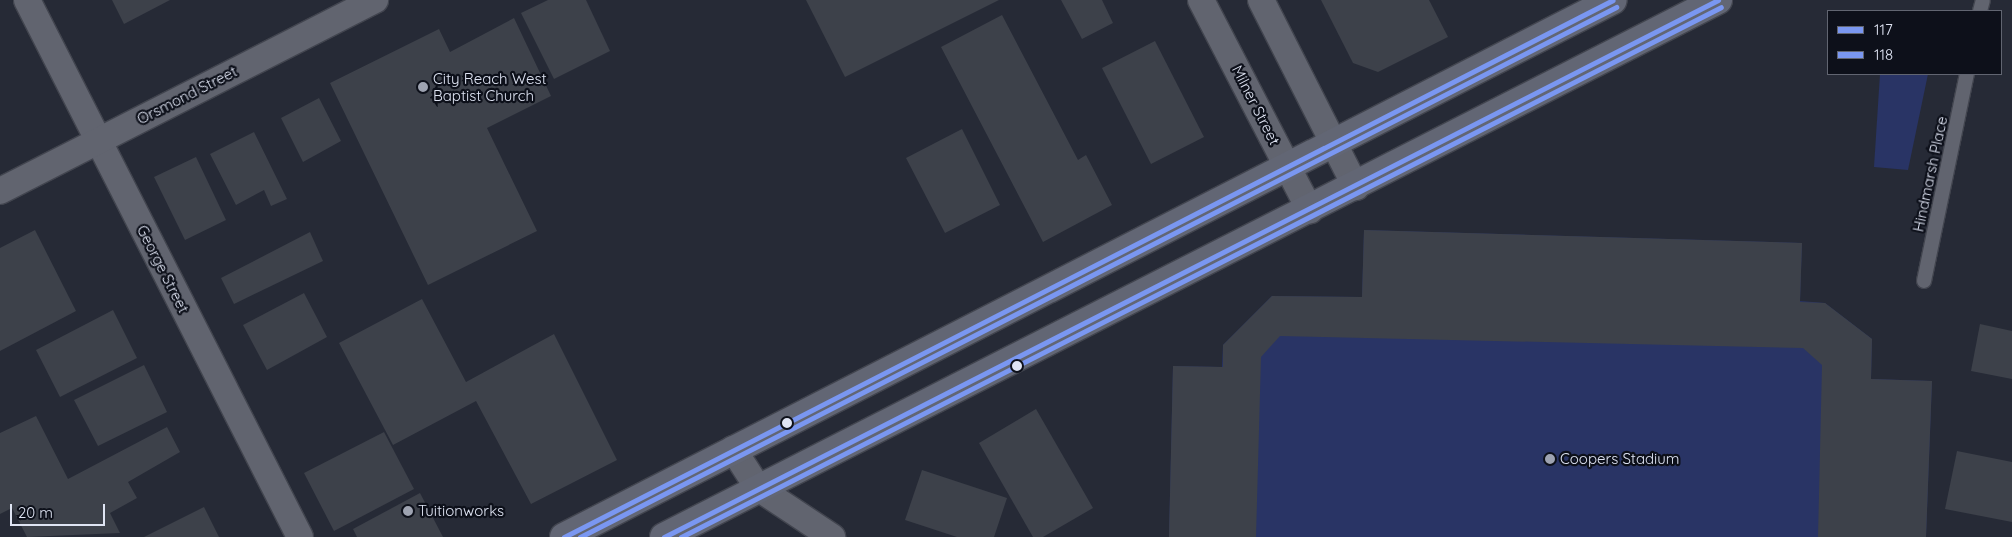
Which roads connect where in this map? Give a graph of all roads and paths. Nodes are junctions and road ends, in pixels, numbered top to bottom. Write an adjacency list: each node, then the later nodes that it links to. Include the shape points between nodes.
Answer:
1 (27, 0): 8 (street, George Street)
2 (375, 0): 8 (street, Orsmond Street)
3 (1201, 0): 10 (street, Milner Street)
4 (1261, 0): 9 (street)
5 (1613, 0): 9 (main road)
6 (1718, 0): 11 (main road)
7 (1967, 75): 14 (lane, Hindmarsh Place)
8 (98, 141): 12 (street, Orsmond Street); 17 (street, George Street)
9 (1334, 143): 10 (main road); 11 (street)
10 (1287, 166): 13 (street, Milner Street); 15 (main road)
11 (1356, 187): 13 (main road)
12 (0, 191)
13 (1310, 210): 16 (main road)
14 (1924, 281)
15 (733, 449): 16 (street); 18 (main road)
16 (758, 488): 19 (main road); 20 (street)
17 (300, 537)
18 (564, 537)
19 (664, 537)
20 (832, 537)

